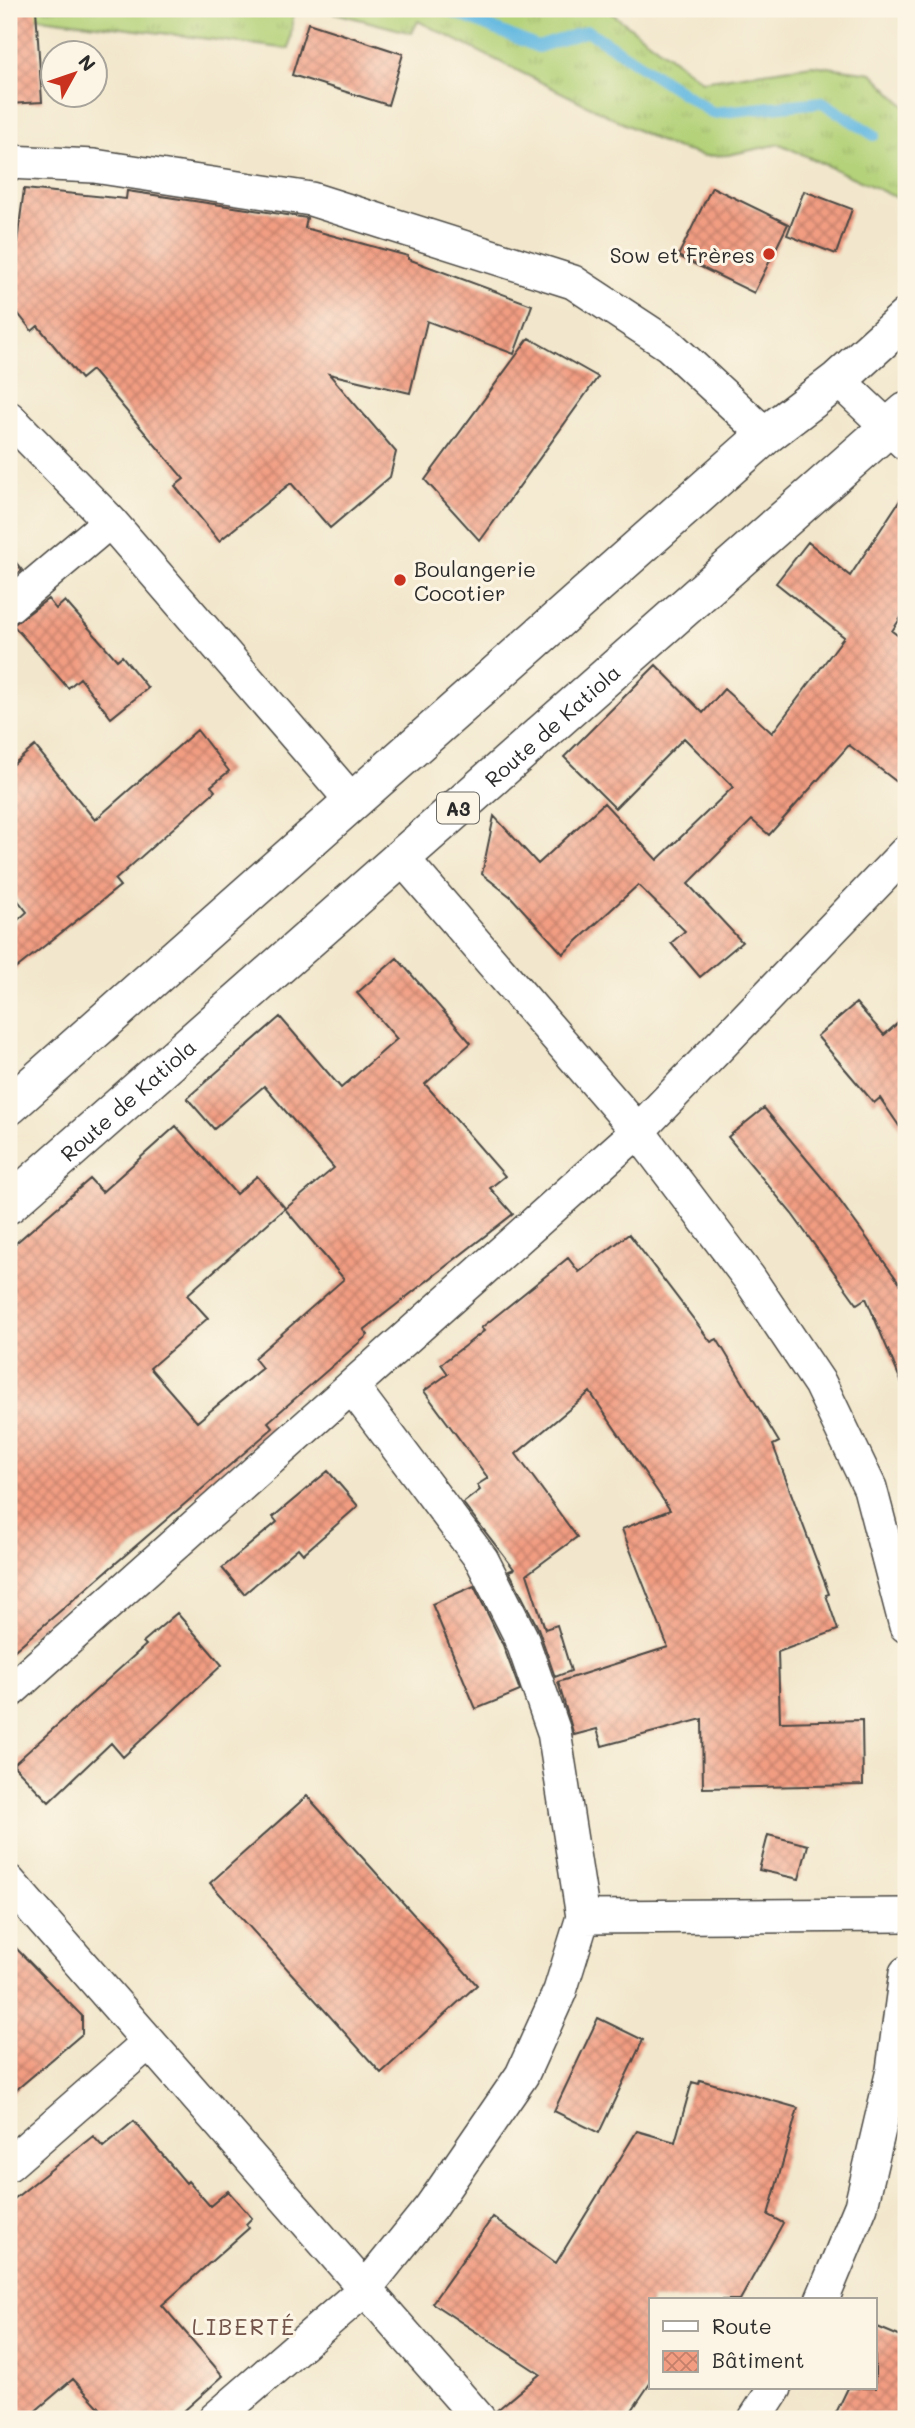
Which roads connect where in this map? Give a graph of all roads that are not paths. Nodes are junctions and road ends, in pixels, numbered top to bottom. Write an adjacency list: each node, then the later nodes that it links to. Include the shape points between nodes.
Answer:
1 (9, 162): 6 (street, via 94,166 311,199 573,282 669,345)
2 (906, 318): 3 (highway)
3 (838, 380): 5 (street); 6 (highway)
4 (9, 418): 7 (street)
5 (900, 428): 10 (highway, Route de Katiola / A3)
6 (766, 435): 9 (highway)
7 (110, 521): 8 (street); 9 (street)
8 (9, 606)
9 (352, 801): 12 (highway)
10 (401, 858): 13 (street); 14 (highway, Route de Katiola / A3)
11 (903, 864): 13 (street)
12 (9, 1106)
13 (638, 1131): 15 (street); 16 (street, via 749,1278 820,1384 870,1488)
14 (9, 1204)
15 (353, 1388): 17 (street); 20 (street, via 482,1560 522,1637 554,1732)
16 (906, 1626)
17 (9, 1692)
18 (9, 1882): 22 (street)
19 (906, 1915): 20 (street)
20 (583, 1917): 24 (street, via 559,1991 522,2075 431,2207)
21 (906, 1973): 25 (street, via 893,2070 861,2206)
22 (149, 2042): 23 (street); 24 (street)
23 (9, 2164)
24 (365, 2288): 27 (street); 28 (street)
25 (823, 2298)
26 (774, 2390): 29 (street)
27 (215, 2419)
28 (479, 2419)
29 (755, 2419)

